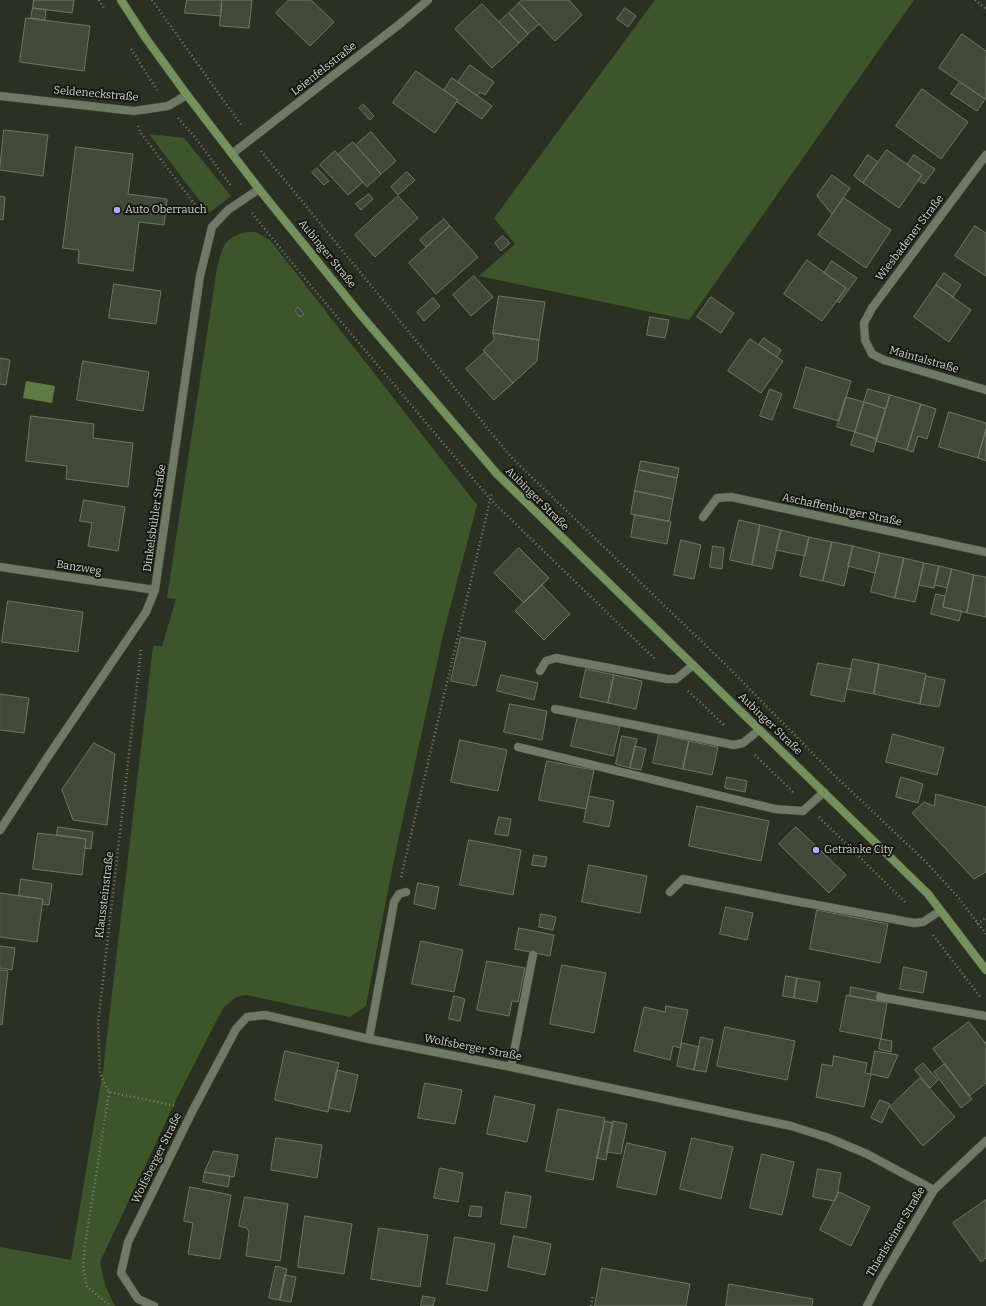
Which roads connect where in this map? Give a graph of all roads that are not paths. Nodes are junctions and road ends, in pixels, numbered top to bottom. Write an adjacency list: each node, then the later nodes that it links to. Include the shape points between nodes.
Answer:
1 (121, 0): 3 (main road, Aubinger Straße)
2 (428, 0): 5 (street, Leienfelsstraße)
3 (186, 95): 4 (street, Seldeneckstraße, via 168,106 134,111); 5 (main road, Aubinger Straße)
4 (0, 96)
5 (233, 153): 7 (main road, Aubinger Straße)
6 (986, 155): 8 (street, Wiesbadener Straße, via 872,308 864,323)
7 (260, 189): 13 (street, Dinkelsbühler Straße, via 228,210 212,227 200,276); 14 (main road, Aubinger Straße, via 360,314 497,474)
8 (865, 340): 9 (street, Maintalstraße, via 872,354 884,360)
9 (986, 390)
10 (703, 517): 11 (street, Aschaffenburger Straße, via 717,498 731,497)
11 (986, 552)
12 (0, 567): 13 (street, Banzweg)
13 (155, 590): 20 (street, Dinkelsbühler Straße, via 146,612)
14 (693, 665): 15 (street, via 676,679 556,658 546,661); 17 (main road, Aubinger Straße)
15 (540, 670)
16 (555, 709): 17 (street, via 734,745 743,743)
17 (759, 730): 19 (main road, Aubinger Straße)
18 (518, 747): 19 (street, via 775,809 803,811)
19 (824, 792): 23 (main road, Aubinger Straße, via 928,894)
20 (0, 830)
21 (406, 892): 28 (street, via 399,894 394,902)
22 (670, 892): 23 (street, via 683,878 914,923 923,922)
23 (940, 911): 25 (main road, Aubinger Straße)
24 (533, 955): 29 (street)
25 (986, 970)
26 (880, 997): 27 (street)
27 (986, 1016)
28 (368, 1039): 29 (street, Wolfsberger Straße); 32 (street, Wolfsberger Straße, via 265,1015 247,1017 236,1029 128,1242 121,1273 138,1300)
29 (511, 1067): 31 (street, Wolfsberger Straße, via 791,1126 829,1138 866,1154)
30 (986, 1141): 31 (street, Thierlsteiner Straße)
31 (934, 1190): 33 (street, Thierlsteiner Straße)
32 (154, 1306)
33 (867, 1306)

